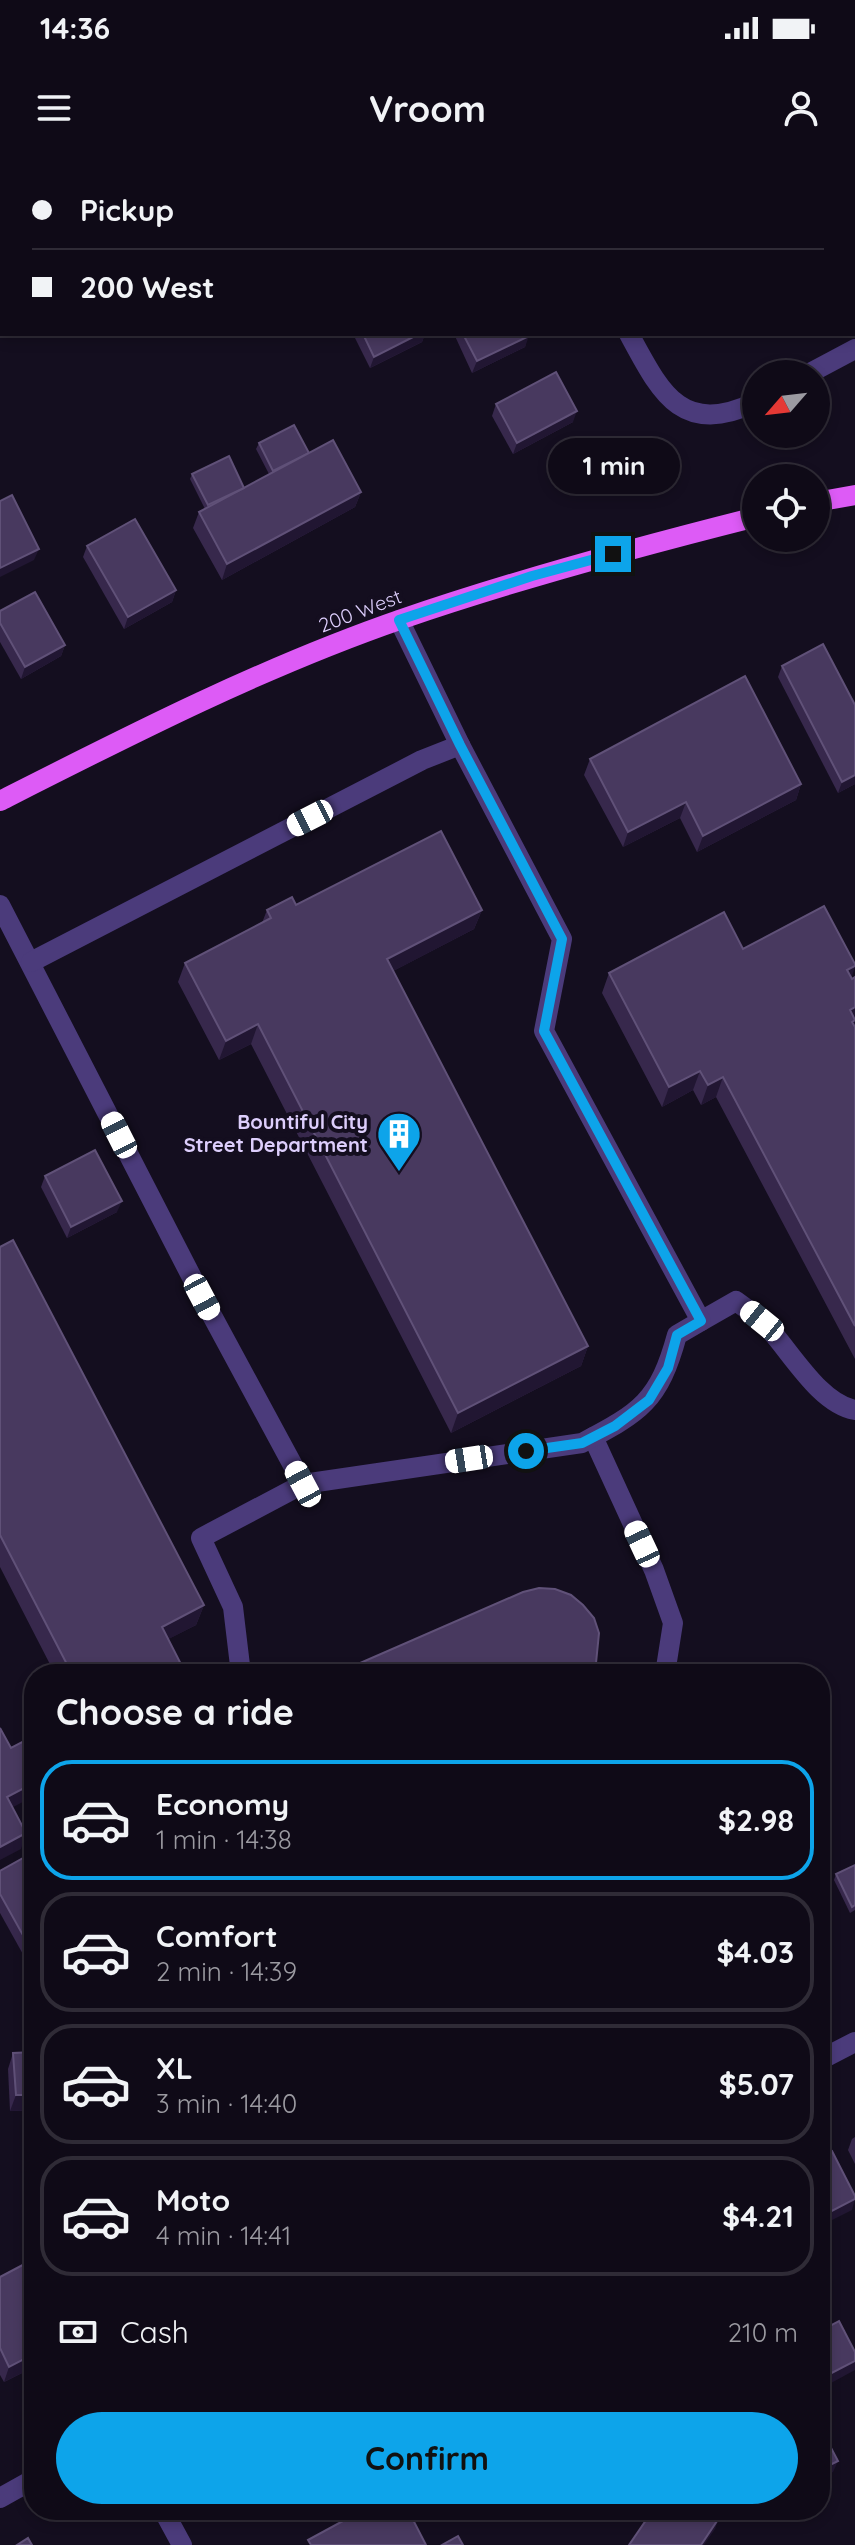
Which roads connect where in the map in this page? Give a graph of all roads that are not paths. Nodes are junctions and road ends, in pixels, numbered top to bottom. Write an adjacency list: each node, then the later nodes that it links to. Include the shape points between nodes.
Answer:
1 (630, 336): 4 (street, via 669,400 706,414)
2 (855, 349): 3 (street)
3 (830, 362)
4 (742, 407)
5 (855, 495): 6 (main road)
6 (830, 499)
7 (742, 521): 8 (main road, 200 West, via 532,576)
8 (399, 620): 9 (street); 10 (main road, 200 West, via 252,679)
9 (460, 745): 12 (street); 13 (street, via 562,939 544,1031)
10 (0, 801)
11 (0, 905): 12 (street)
12 (31, 962): 16 (street)
13 (701, 1321): 14 (street, via 736,1301 762,1321 814,1383 842,1408); 15 (street, via 677,1335 668,1368 649,1400)
14 (855, 1410)
15 (593, 1437): 16 (street, via 582,1443); 18 (street, via 673,1623)
16 (303, 1484): 17 (street, via 201,1538 233,1607)
17 (240, 1664)
18 (667, 1664)
19 (855, 2042): 20 (street)
20 (830, 2055)
21 (24, 2485): 22 (street)
22 (0, 2498)
23 (168, 2520): 24 (street)
24 (182, 2545)

